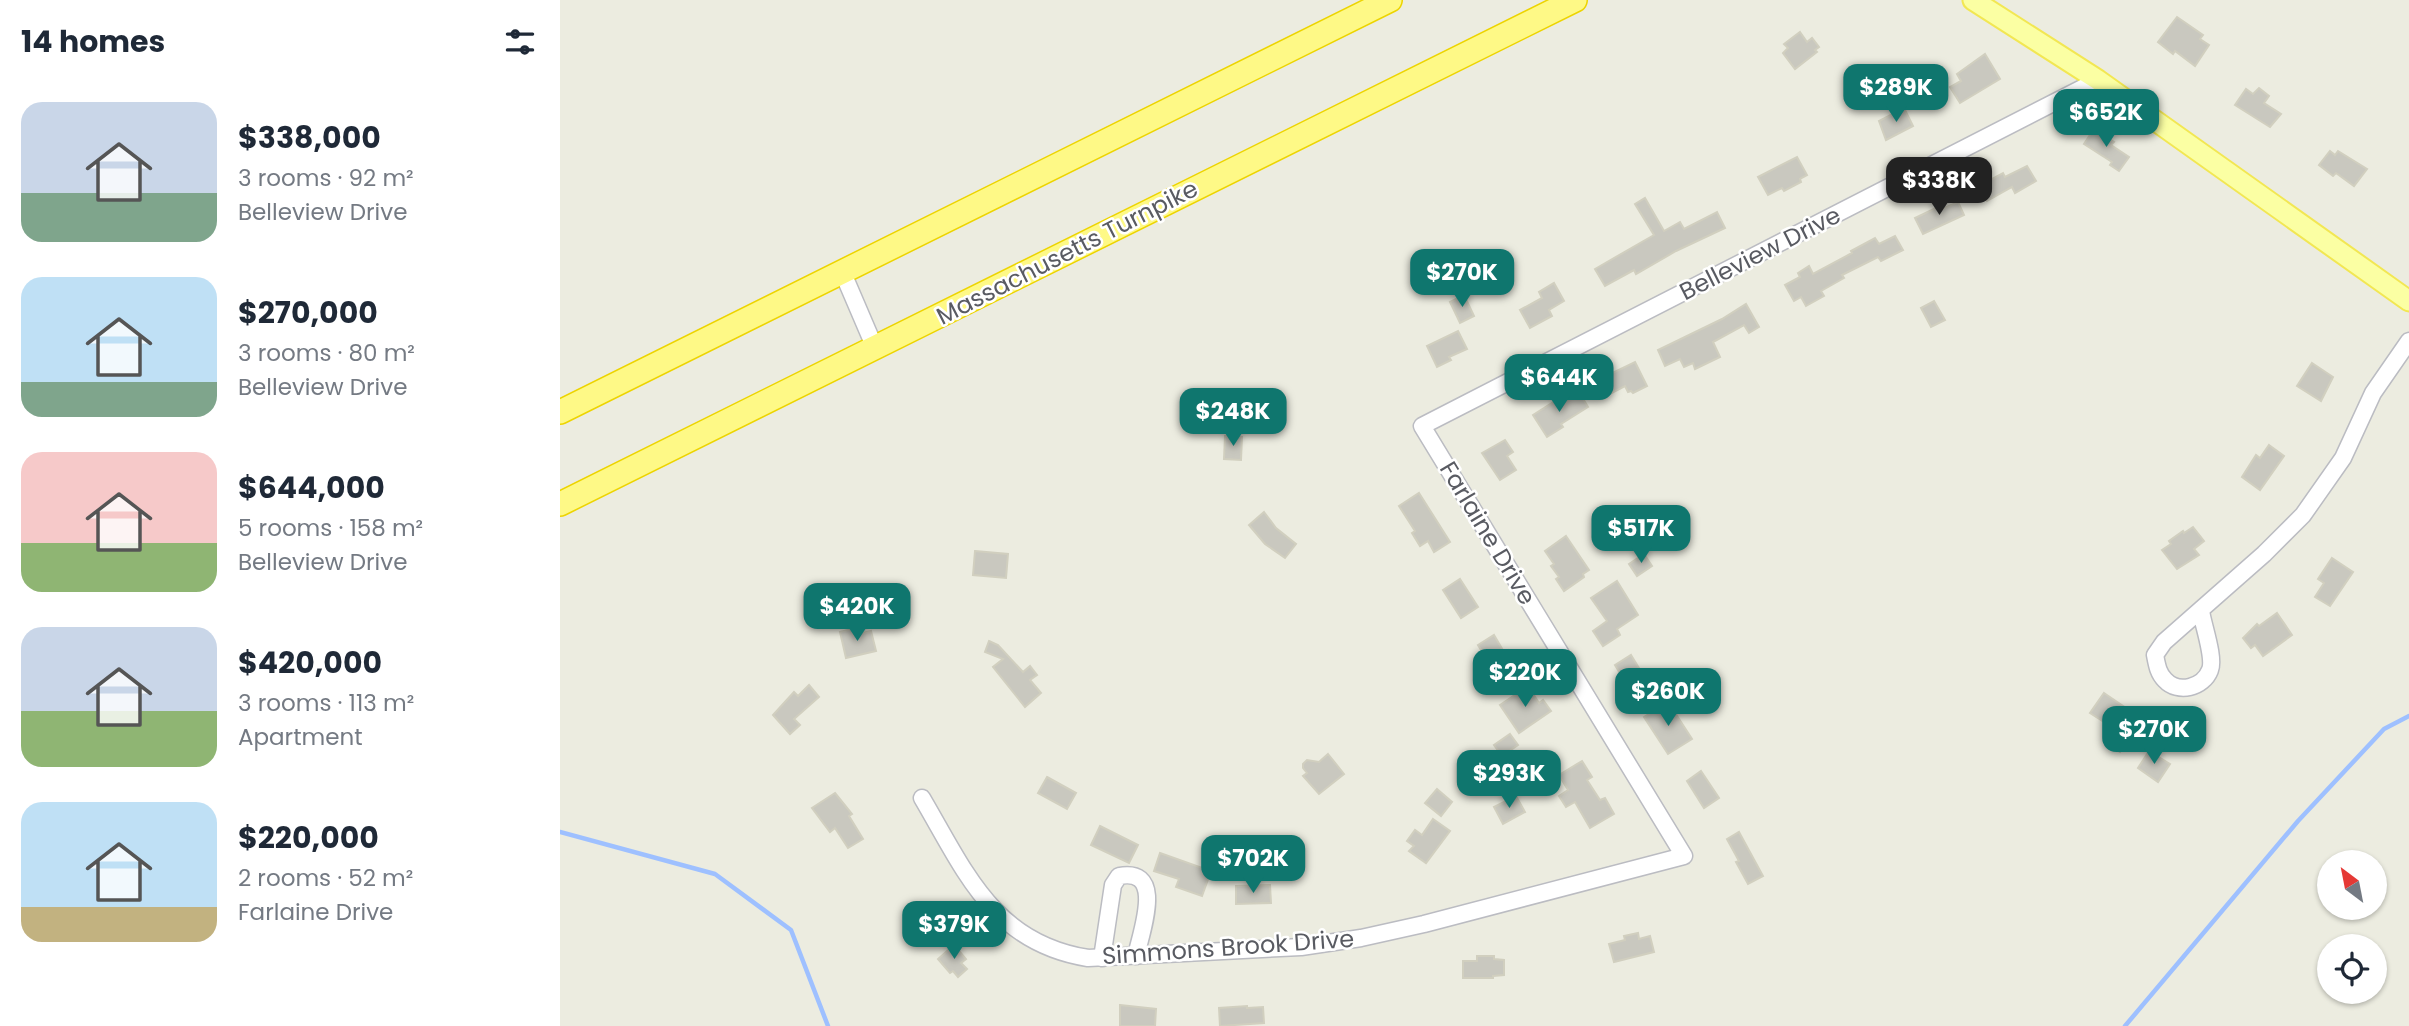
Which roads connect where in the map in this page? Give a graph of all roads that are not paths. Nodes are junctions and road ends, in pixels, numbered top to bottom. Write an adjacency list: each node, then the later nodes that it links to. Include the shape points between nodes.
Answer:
1 (1390, 0): 5 (highway)
2 (1575, 0): 8 (highway, Massachusetts Turnpike)
3 (1973, 0): 4 (main road)
4 (2098, 80): 6 (main road); 10 (street, Belleview Drive)
5 (842, 271): 8 (street); 9 (highway)
6 (2409, 301)
7 (2409, 341): 12 (street, via 2373,393 2343,458 2313,502 2285,534)
8 (876, 348): 11 (highway, Massachusetts Turnpike)
9 (560, 412)
10 (1422, 426): 14 (street, Farlaine Drive)
11 (560, 505)
12 (2200, 611): 12 (street, via 2155,655 2157,670 2166,682 2182,689 2193,687 2211,668)
13 (922, 798): 16 (street, Simmons Brook Drive, via 994,912 1054,949)
14 (1684, 856): 15 (street, Simmons Brook Drive, via 1361,938 1301,947)
15 (1136, 956): 16 (street, Simmons Brook Drive); 16 (street, via 1148,890 1141,879 1130,874 1119,876 1113,885)
16 (1102, 957)

